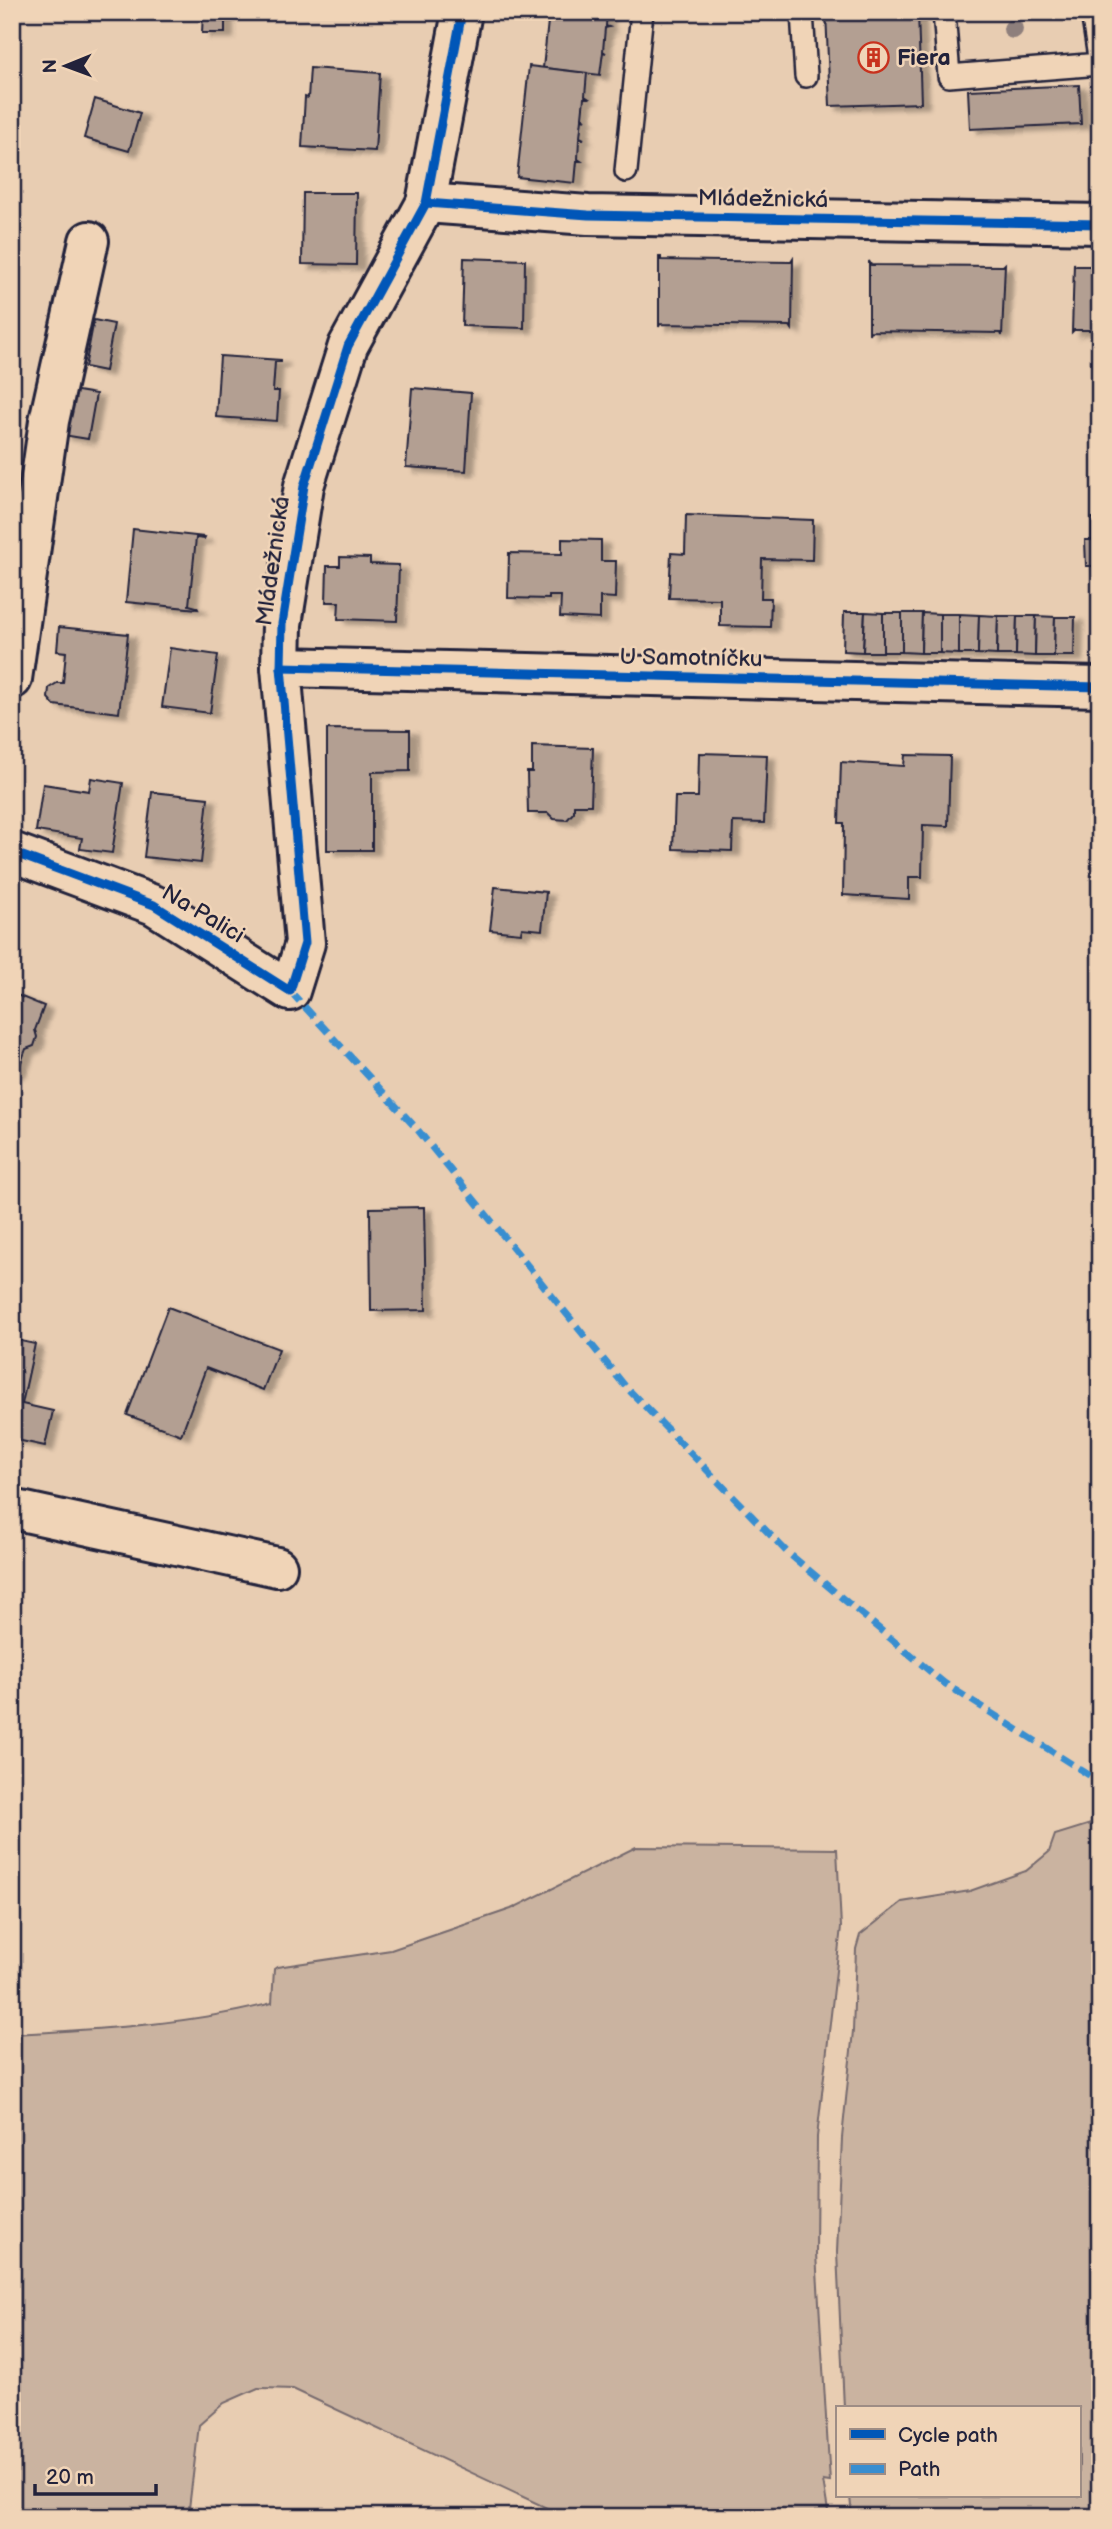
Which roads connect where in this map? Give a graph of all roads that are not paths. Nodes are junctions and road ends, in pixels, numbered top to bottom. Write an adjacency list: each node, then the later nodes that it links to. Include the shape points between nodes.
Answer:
1 (462, 12): 8 (street, Mládežnická)
2 (642, 12): 7 (lane)
3 (802, 12): 6 (lane)
4 (944, 12): 5 (lane, via 949,76 1100,64)
5 (1092, 12)
6 (806, 76)
7 (626, 171)
8 (426, 203): 9 (street, Mládežnická, via 588,215); 11 (street, Mládežnická, via 348,346 304,486 282,624)
9 (1100, 223)
10 (89, 241): 12 (street, via 49,421)
11 (281, 667): 13 (street, U Samotníčku); 15 (street, Mládežnická, via 305,943)
12 (12, 680)
13 (1100, 687)
14 (12, 852): 15 (street, Na Palici, via 154,905)
15 (290, 991)
16 (12, 1508): 17 (street)
17 (277, 1567)

